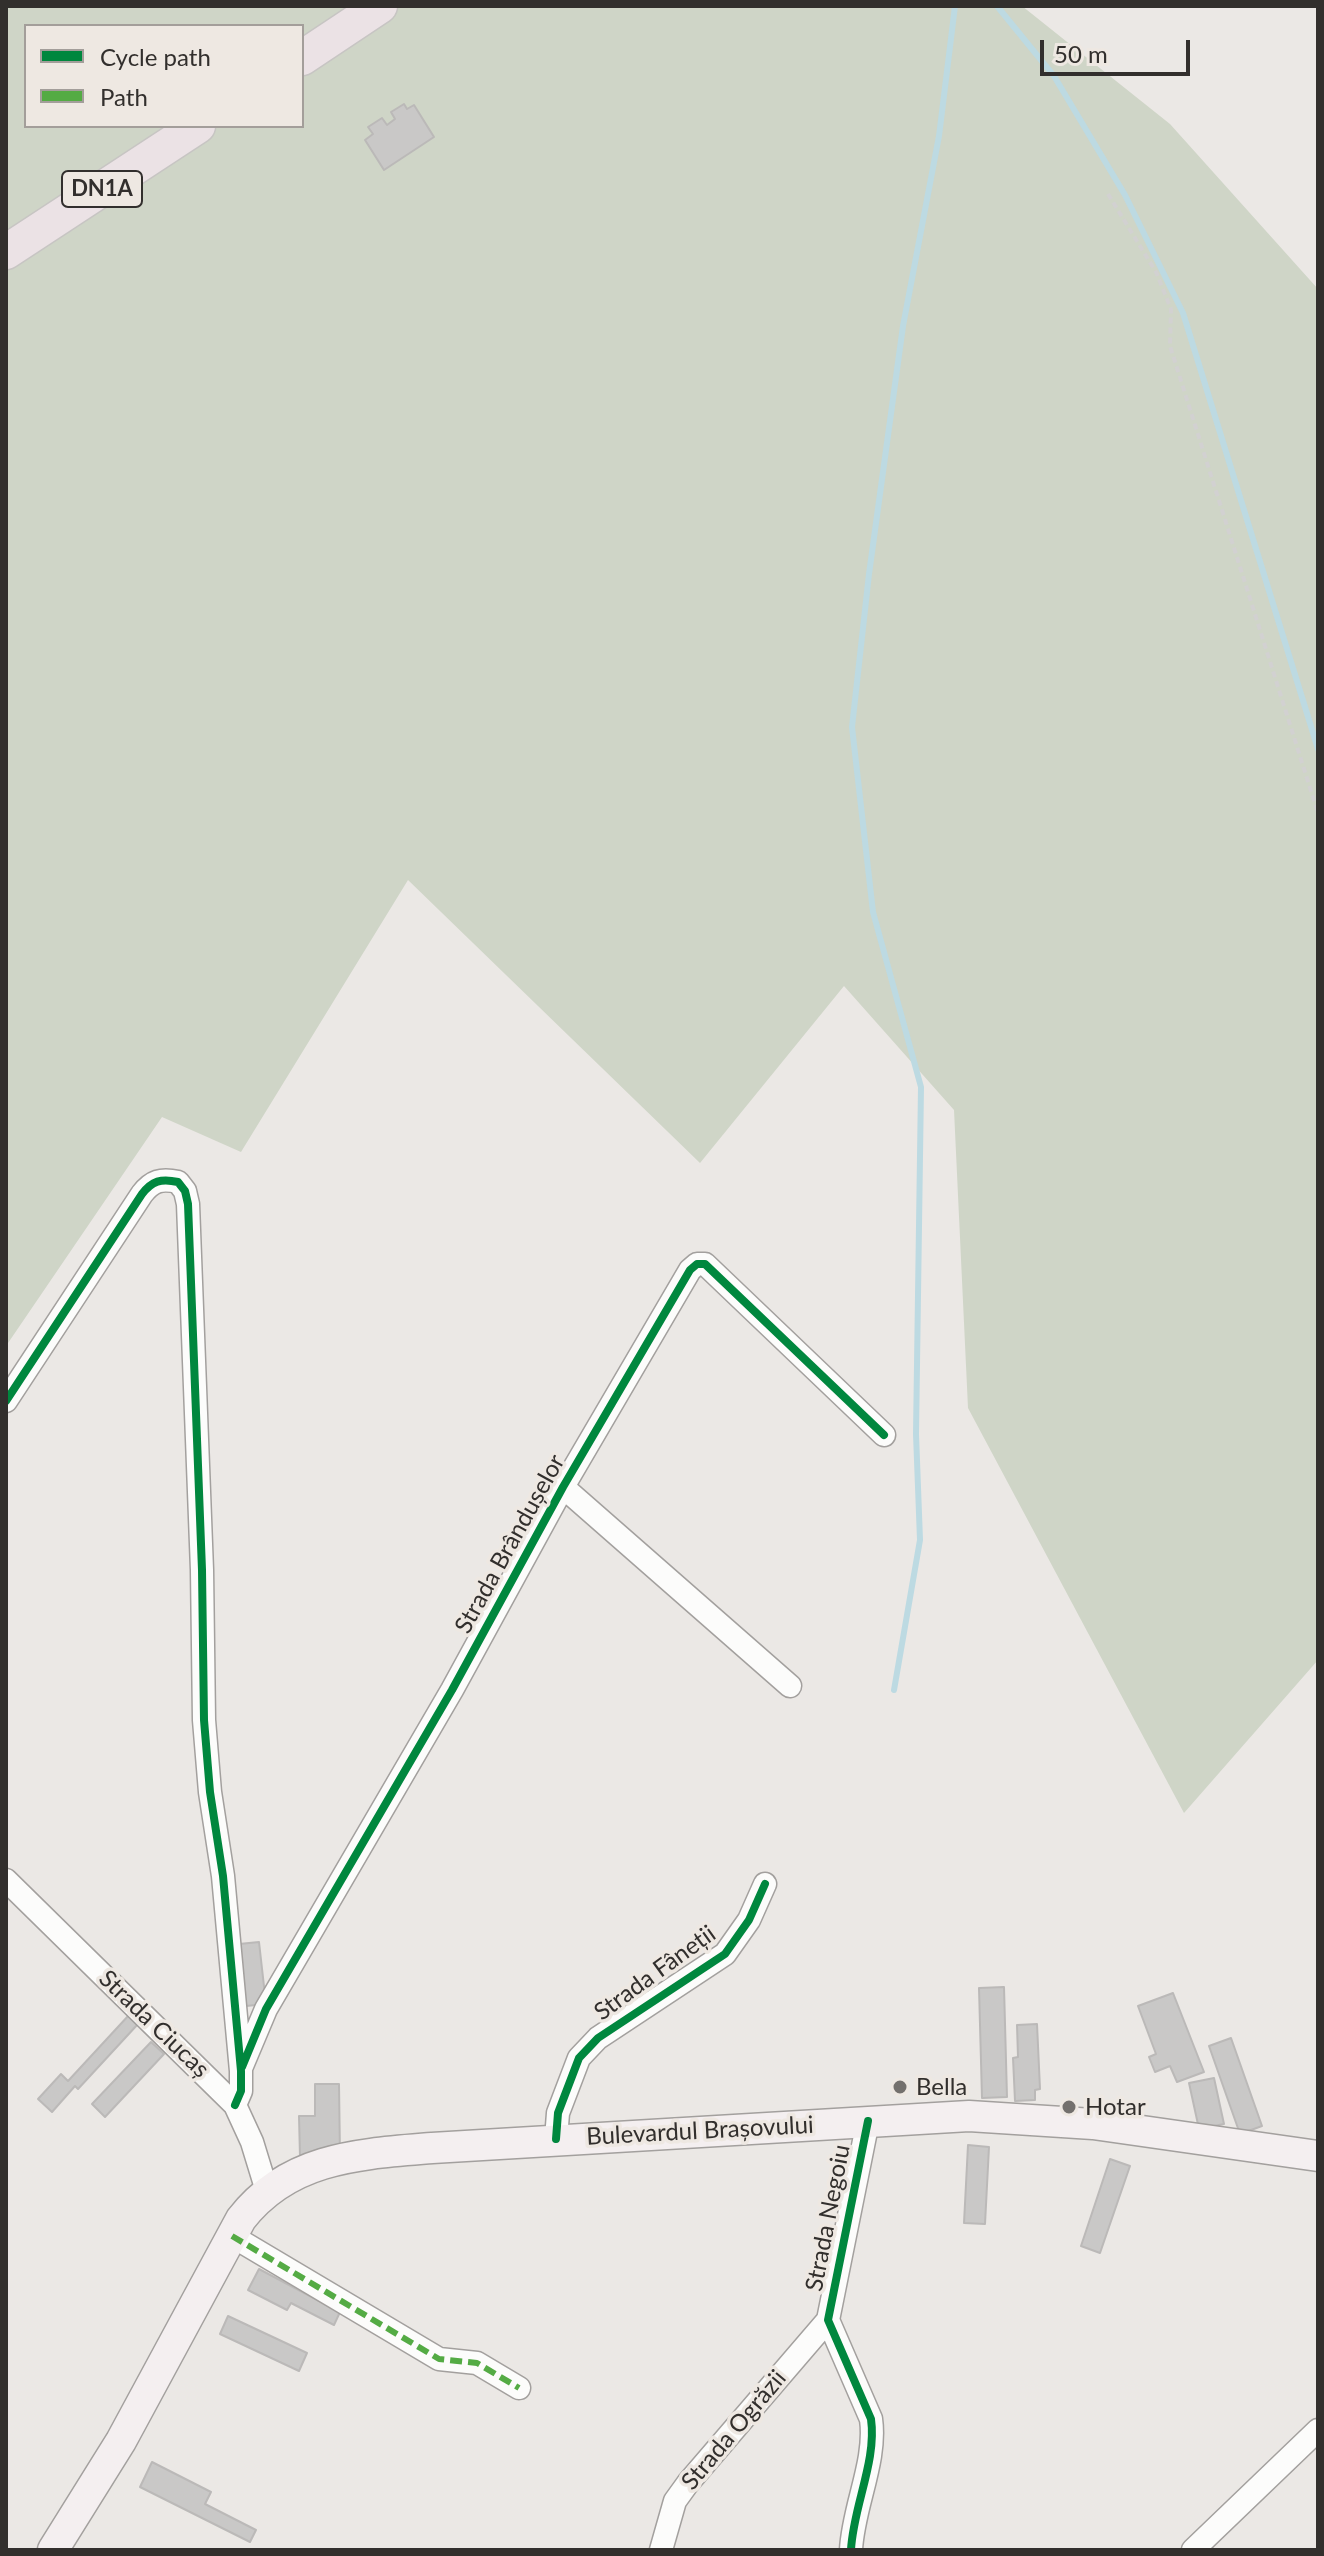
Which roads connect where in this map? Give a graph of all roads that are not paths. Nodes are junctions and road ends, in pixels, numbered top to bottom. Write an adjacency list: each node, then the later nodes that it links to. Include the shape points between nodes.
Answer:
1 (380, 6): 2 (main road)
2 (304, 57)
3 (195, 128): 4 (main road, DN1A)
4 (6, 252)
5 (6, 1401): 11 (street, Strada Brândușelor, via 149,1185 157,1180 178,1182 188,1204 204,1720)
6 (884, 1435): 7 (street, Strada Brândușelor, via 705,1264 697,1264)
7 (563, 1487): 8 (street); 11 (street, Strada Brândușelor, via 266,2009)
8 (790, 1686)
9 (6, 1880): 12 (street, Strada Ciucaș)
10 (765, 1884): 14 (street, Strada Fâneții, via 725,1954 598,2038 579,2058 558,2113)
11 (241, 2071): 12 (street, Strada Brândușelor)
12 (235, 2105): 16 (street, Strada Ciucaș)
13 (868, 2121): 14 (main road, Bulevardul Brașovului); 15 (main road, Bulevardul Brașovului, via 969,2116 1052,2120); 18 (street, Strada Negoiu)
14 (556, 2139): 16 (main road, Bulevardul Brașovului, via 357,2156 307,2168)
15 (1318, 2156)
16 (267, 2191): 17 (main road, Bulevardul Brașovului)
17 (232, 2236): 19 (street, via 439,2359 477,2363); 21 (main road, Bulevardul Brașovului, via 121,2441)
18 (828, 2320): 22 (street, Strada Ogrăzii, via 688,2483 675,2501); 23 (street, Strada Negoiu, via 873,2431)
19 (519, 2388)
20 (1318, 2430): 24 (street)
21 (53, 2550)
22 (661, 2550)
23 (851, 2550)
24 (1193, 2550)

